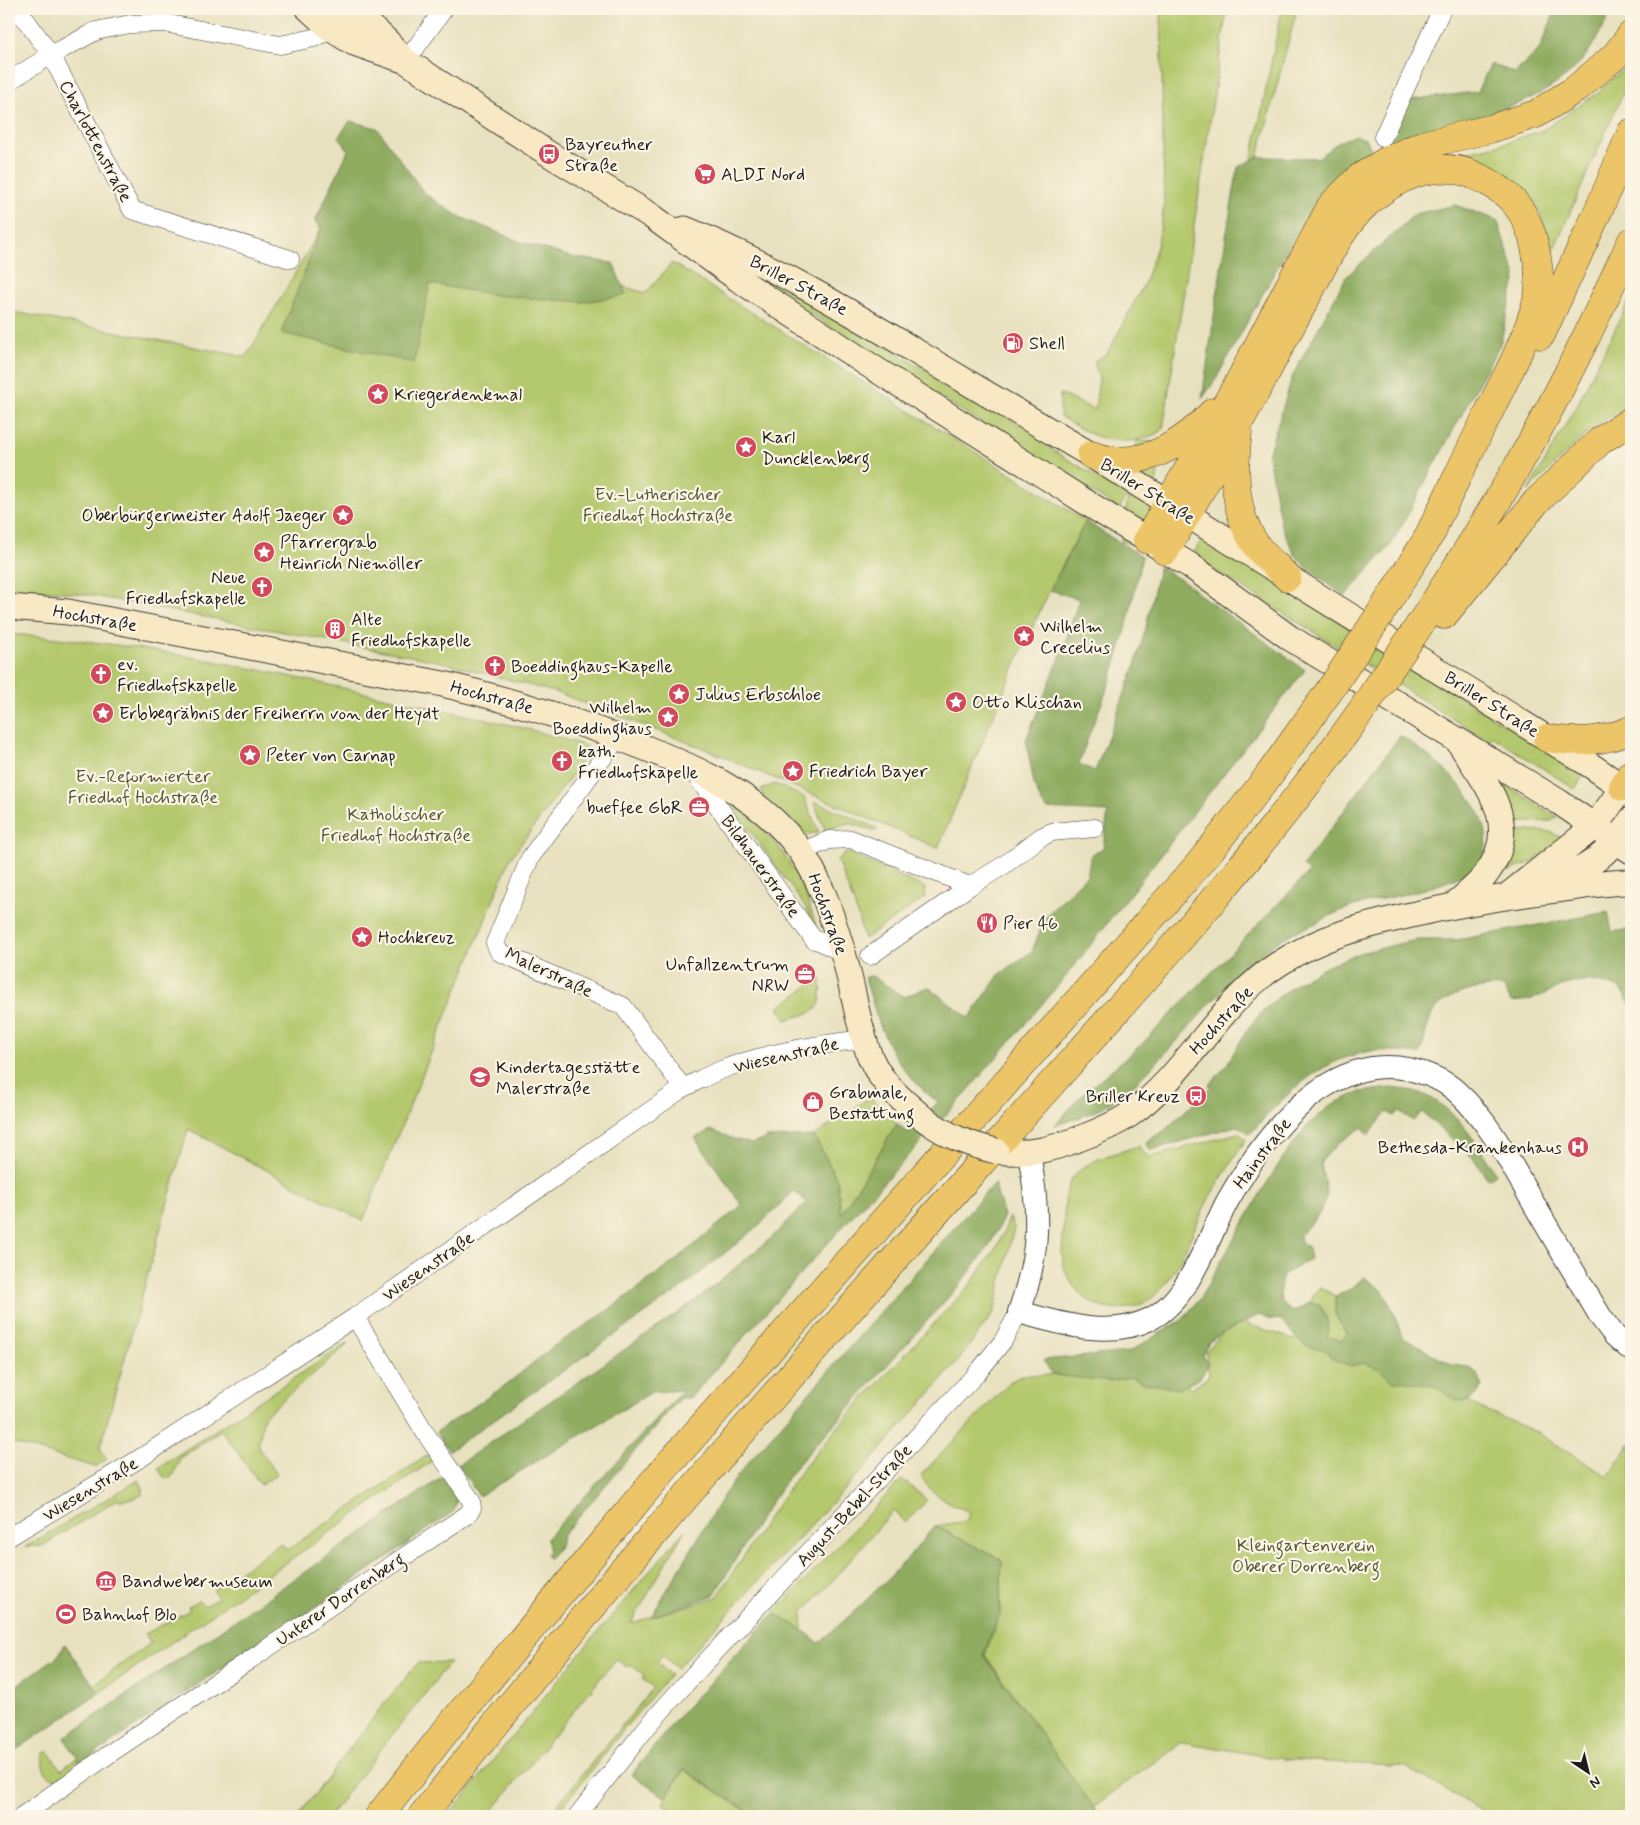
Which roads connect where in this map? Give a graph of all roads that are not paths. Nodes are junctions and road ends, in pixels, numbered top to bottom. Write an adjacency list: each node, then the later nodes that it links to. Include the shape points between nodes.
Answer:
1 (18, 9): 8 (street, Charlottenstraße)
2 (309, 9): 6 (main road)
3 (372, 9): 9 (main road, Briller Straße, via 382,18)
4 (444, 9): 9 (street)
5 (1442, 9): 12 (street)
6 (331, 29): 8 (street, via 314,38 280,45 164,23 130,24 96,32); 9 (main road, via 354,20 364,22)
7 (1631, 35): 18 (highway, via 1615,56 1576,89 1536,114 1422,145 1386,161 1359,178 1331,206 1239,382)
8 (51, 55): 10 (street); 15 (street, Charlottenstraße, via 132,210)
9 (406, 61): 13 (main road, Briller Straße)
10 (9, 81)
11 (1631, 133): 23 (highway, via 1528,362 1491,434)
12 (1383, 137)
13 (650, 215): 19 (main road, Briller Straße, via 718,242 840,306); 22 (main road, Briller Straße, via 738,279 872,368)
14 (1631, 242): 26 (highway, via 1529,447)
15 (290, 259)
16 (1631, 421): 26 (highway, via 1602,440 1536,502 1459,599)
17 (1239, 423): 21 (highway, via 1201,492); 23 (highway, via 1329,255 1346,226 1367,203 1390,185 1415,174 1438,169 1464,171 1488,181 1509,196 1524,215 1533,236 1539,273 1538,298 1519,355); 24 (highway, via 1235,458 1239,508 1250,535)
18 (1210, 426): 20 (highway); 21 (highway)
19 (1091, 455): 20 (highway, via 1111,460)
20 (1121, 467): 21 (main road, Briller Straße)
21 (1184, 514): 22 (highway); 24 (main road, Briller Straße)
22 (1156, 545): 29 (main road, Briller Straße, via 1191,566 1290,638)
23 (1424, 545): 52 (highway, bridge, via 1332,686 1259,788 1199,864 652,1483)
24 (1287, 576): 30 (main road, Briller Straße)
25 (9, 607): 28 (main road, Hochstraße, via 68,612 443,684 553,714)
26 (1417, 638): 53 (highway, bridge, via 1390,669 1265,836 1181,937 670,1514)
27 (1631, 730): 30 (highway, via 1610,738 1574,742)
28 (618, 737): 31 (main road, Hochstraße); 45 (street, Malerstraße, via 530,858 495,943 499,952 623,1006)
29 (1456, 738): 34 (main road, Briller Straße); 41 (main road, via 1496,803 1503,833 1500,848 1486,874)
30 (1547, 738): 32 (main road, Briller Straße)
31 (689, 766): 37 (main road, Hochstraße, via 756,806); 42 (street, Bildhauerstraße, via 814,940)
32 (1628, 785): 34 (main road, Hochstraße)
33 (1631, 820): 36 (main road)
34 (1595, 826): 36 (main road, Briller Straße); 40 (main road, Hochstraße)
35 (1096, 828): 39 (street, via 1052,832 1041,837)
36 (1624, 846): 40 (main road, via 1577,872 1544,886)
37 (801, 852): 39 (street, via 828,840 851,838); 42 (main road, Hochstraße, via 822,888)
38 (1631, 882): 40 (main road, Hochstraße)
39 (970, 886): 43 (street)
40 (1507, 896): 41 (main road, Hochstraße)
41 (1454, 906): 46 (main road, Hochstraße, via 1360,927 1333,936 1285,960 1254,982 1178,1069 1128,1115 1067,1144)
42 (843, 953): 44 (main road, Hochstraße)
43 (870, 956)
44 (864, 1039): 45 (street, Wiesenstraße, via 760,1057); 46 (main road, Hochstraße, bridge, via 871,1059 892,1091 939,1130 967,1143 996,1151)
45 (683, 1088): 48 (street, Wiesenstraße)
46 (1029, 1153): 47 (street, August-Bebel-Straße, via 1035,1189 1036,1241)
47 (1019, 1312): 49 (street, Hainstraße, via 1064,1324 1105,1329 1138,1324 1156,1316 1184,1285 1228,1200 1252,1162 1292,1113 1344,1076 1369,1069 1398,1067 1443,1081 1479,1116 1509,1160 1602,1319); 54 (street, August-Bebel-Straße, via 1003,1341 979,1371 687,1682)
48 (355, 1317): 50 (street, Wiesenstraße, via 139,1459); 51 (street, Unterer Dorrenberg, via 426,1434 471,1500 472,1508 468,1514 115,1750)
49 (1631, 1350)
50 (9, 1537)
51 (22, 1816)
52 (378, 1816)
53 (422, 1816)
54 (577, 1816)

